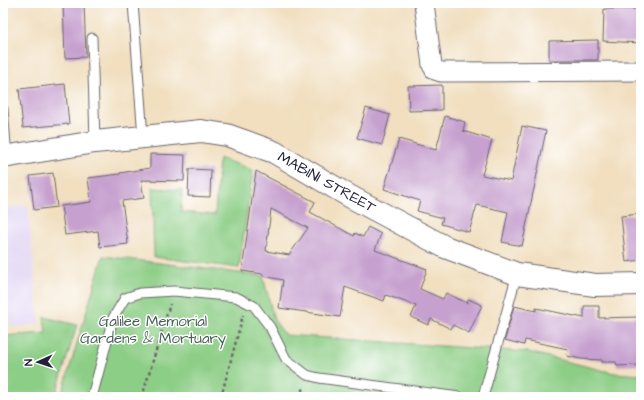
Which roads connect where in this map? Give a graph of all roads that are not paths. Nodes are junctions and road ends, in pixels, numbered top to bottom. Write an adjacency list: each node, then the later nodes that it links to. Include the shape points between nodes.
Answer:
1 (133, 3): 6 (lane)
2 (424, 3): 4 (street, via 432,65 435,70 441,72)
3 (92, 38): 7 (lane)
4 (641, 71)
5 (3, 109): 8 (lane)
6 (142, 137): 7 (main road, MABINI STREET); 9 (main road, MABINI STREET, via 201,131 227,135 274,152 445,247)
7 (95, 142): 8 (main road, MABINI STREET)
8 (5, 156)
9 (517, 274): 10 (main road, MABINI STREET, via 595,285); 13 (lane)
10 (641, 284)
11 (92, 397): 12 (lane, via 113,318 124,298 140,293 174,291 236,297 254,306 270,327 286,359 307,375)
12 (459, 397)
13 (483, 397)

